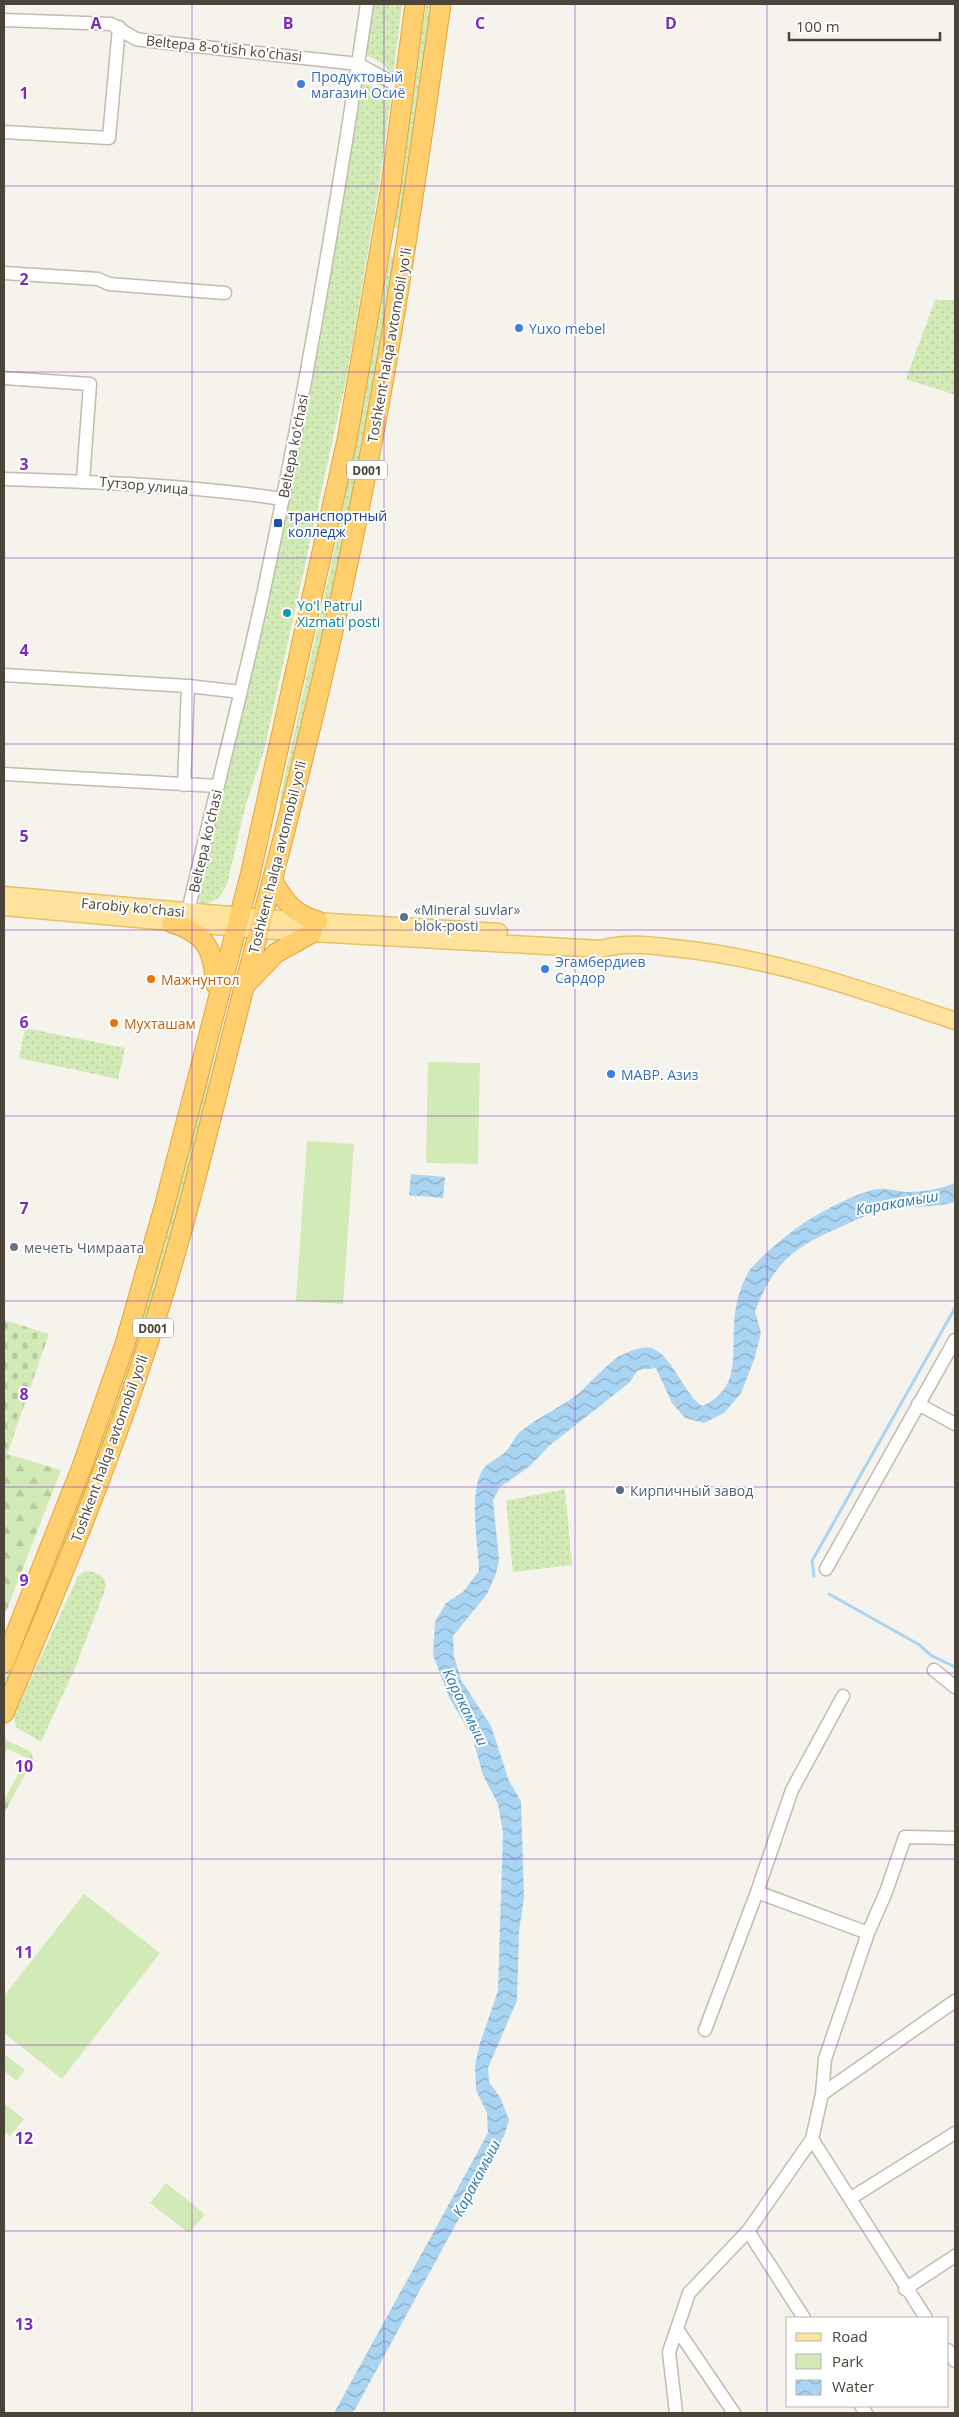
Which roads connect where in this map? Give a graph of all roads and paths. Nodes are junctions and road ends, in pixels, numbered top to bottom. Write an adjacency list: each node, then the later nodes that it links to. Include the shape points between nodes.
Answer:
1 (366, 4): 6 (street, Beltepa ko'chasi)
2 (415, 4): 7 (highway, Toshkent halqa avtomobil yo'li / D001)
3 (441, 4): 10 (highway, Toshkent halqa avtomobil yo'li / D001)
4 (4, 20): 5 (street, Beltepa 8-o'tish ko'chasi, via 96,22)
5 (119, 27): 6 (street, Beltepa 8-o'tish ko'chasi, via 142,40); 8 (street, via 109,138)
6 (358, 64): 7 (street); 16 (street, Beltepa ko'chasi, via 317,325)
7 (404, 89): 9 (highway, Toshkent halqa avtomobil yo'li / D001)
8 (4, 132)
9 (383, 234): 10 (highway, via 394,245); 27 (highway, Toshkent halqa avtomobil yo'li / D001, via 329,527)
10 (407, 238): 23 (highway, Toshkent halqa avtomobil yo'li / D001, via 360,506)
11 (4, 273): 12 (street)
12 (225, 293)
13 (4, 378): 15 (street, via 90,384)
14 (4, 479): 15 (street, Тутзор улица)
15 (82, 480): 16 (street, Тутзор улица)
16 (283, 499): 19 (street, Beltepa ko'chasi)
17 (4, 675): 18 (street)
18 (188, 686): 19 (street); 21 (street)
19 (241, 692): 22 (street, Beltepa ko'chasi)
20 (4, 774): 21 (street)
21 (184, 785): 22 (street)
22 (218, 786): 26 (street, Beltepa ko'chasi)
23 (273, 881): 29 (highway, Toshkent halqa avtomobil yo'li / D001); 30 (highway, via 292,909)
24 (4, 895): 26 (main road, Farobiy ko'chasi)
25 (4, 907): 28 (main road, Farobiy ko'chasi)
26 (188, 912): 27 (main road, Farobiy ko'chasi)
27 (237, 922): 28 (main road, Farobiy ko'chasi); 29 (main road, Farobiy ko'chasi); 32 (highway, Toshkent halqa avtomobil yo'li / D001)
28 (172, 923): 32 (highway, via 199,934 207,945 213,962)
29 (261, 924): 30 (main road, Farobiy ko'chasi); 31 (highway, Toshkent halqa avtomobil yo'li / D001)
30 (315, 927): 31 (highway, via 276,953); 33 (main road, Farobiy ko'chasi, via 601,949 618,944 695,950 760,962 853,986)
31 (244, 986): 42 (highway, Toshkent halqa avtomobil yo'li / D001, via 188,1209 145,1354 45,1617)
32 (217, 998): 38 (highway, Toshkent halqa avtomobil yo'li / D001, via 165,1204 125,1344 81,1469)
33 (955, 1021)
34 (955, 1340): 35 (street)
35 (918, 1404): 36 (street); 37 (street)
36 (955, 1424)
37 (826, 1569)
38 (4, 1663)
39 (934, 1670): 40 (street)
40 (955, 1687)
41 (843, 1696): 44 (street, via 792,1790)
42 (4, 1713)
43 (955, 1838): 45 (street, via 905,1837)
44 (757, 1892): 45 (street); 47 (street)
45 (868, 1932): 48 (street, via 825,2059)
46 (955, 2001): 48 (street)
47 (705, 2030)
48 (822, 2094): 50 (street)
49 (955, 2133): 51 (street)
50 (812, 2139): 51 (street); 52 (street)
51 (851, 2198): 54 (street)
52 (748, 2231): 55 (street); 57 (street, via 689,2292)
53 (955, 2256): 54 (street)
54 (905, 2289): 56 (street)
55 (803, 2317)
56 (925, 2317)
57 (677, 2329): 58 (street, via 669,2352); 59 (street)
58 (676, 2413)
59 (734, 2413)

